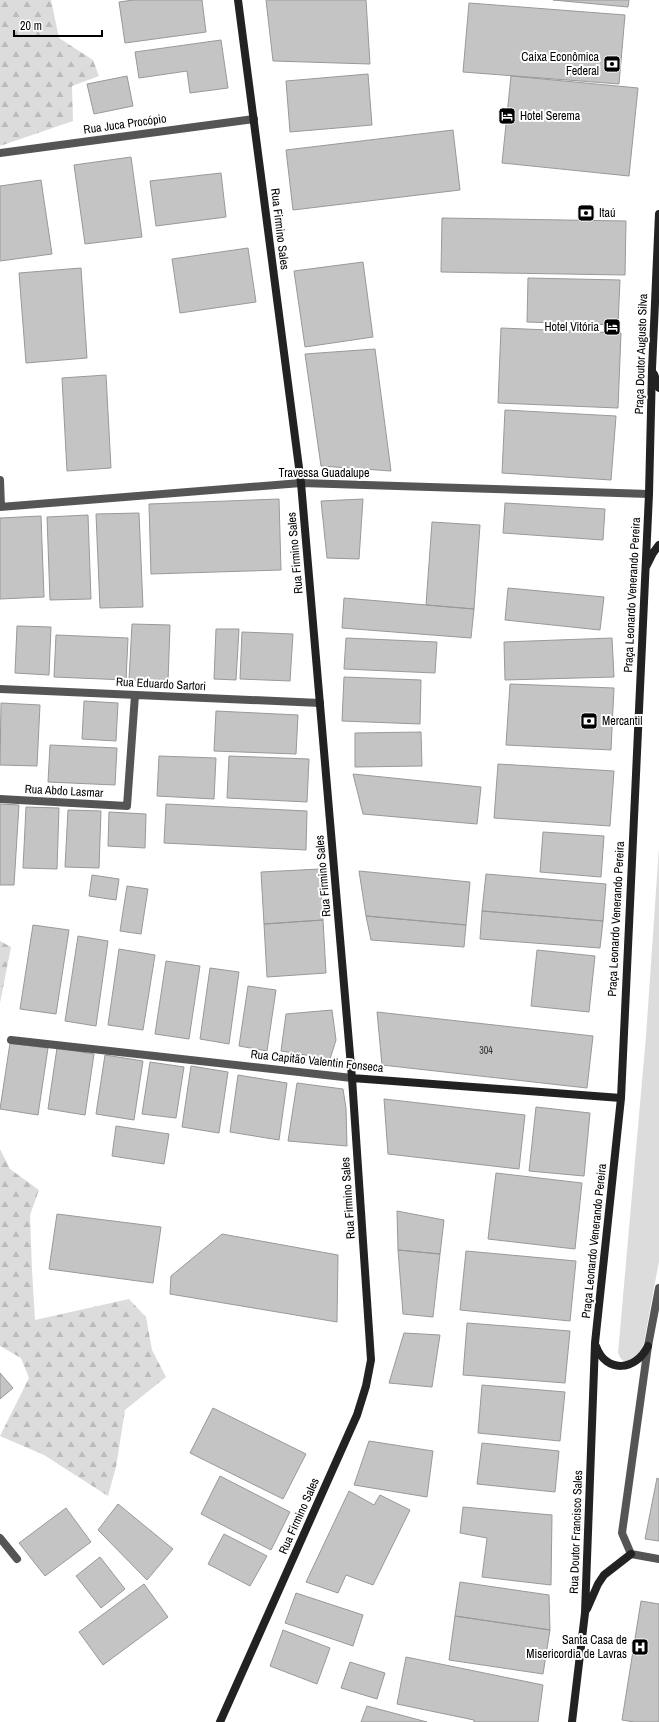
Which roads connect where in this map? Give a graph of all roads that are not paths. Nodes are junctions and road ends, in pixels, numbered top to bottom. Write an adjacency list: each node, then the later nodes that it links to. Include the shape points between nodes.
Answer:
1 (238, 0): 2 (main road, Rua Firmino Sales)
2 (254, 119): 3 (street, Rua Juca Procópio); 8 (main road, Rua Firmino Sales)
3 (0, 153)
4 (659, 214): 5 (main road, Praça Doutor Augusto Silva)
5 (652, 369): 6 (main road); 9 (main road, Praça Doutor Augusto Silva)
6 (659, 388)
7 (0, 480): 10 (street)
8 (301, 482): 9 (street, Travessa Guadalupe); 10 (street, Travessa Guadalupe); 15 (main road, Rua Firmino Sales)
9 (649, 494): 12 (main road, Praça Leonardo Venerando Pereira)
10 (0, 507)
11 (659, 545): 12 (main road)
12 (645, 570): 19 (main road, Praça Leonardo Venerando Pereira)
13 (0, 689): 14 (street, Rua Eduardo Sartori)
14 (135, 695): 15 (street, Rua Eduardo Sartori); 16 (street, Rua Abdo Lasmar, via 127,806)
15 (320, 703): 18 (main road, Rua Firmino Sales)
16 (0, 799)
17 (11, 1040): 18 (street, Rua Capitão Valentin Fonseca)
18 (352, 1078): 19 (main road, Rua Capitão Valentin Fonseca); 28 (main road, Rua Firmino Sales, via 371,1360 366,1386 357,1415)
19 (621, 1098): 21 (main road, Praça Leonardo Venerando Pereira)
20 (659, 1288): 22 (street)
21 (595, 1343): 22 (main road, via 606,1361 625,1366 643,1356); 27 (main road, Rua Doutor Francisco Sales)
22 (648, 1346): 24 (street, via 622,1533)
23 (0, 1538): 26 (street)
24 (631, 1554): 25 (street); 27 (main road, via 604,1575)
25 (659, 1559)
26 (17, 1560)
27 (585, 1613): 29 (main road, Rua Doutor Francisco Sales)
28 (220, 1722)
29 (572, 1722)

